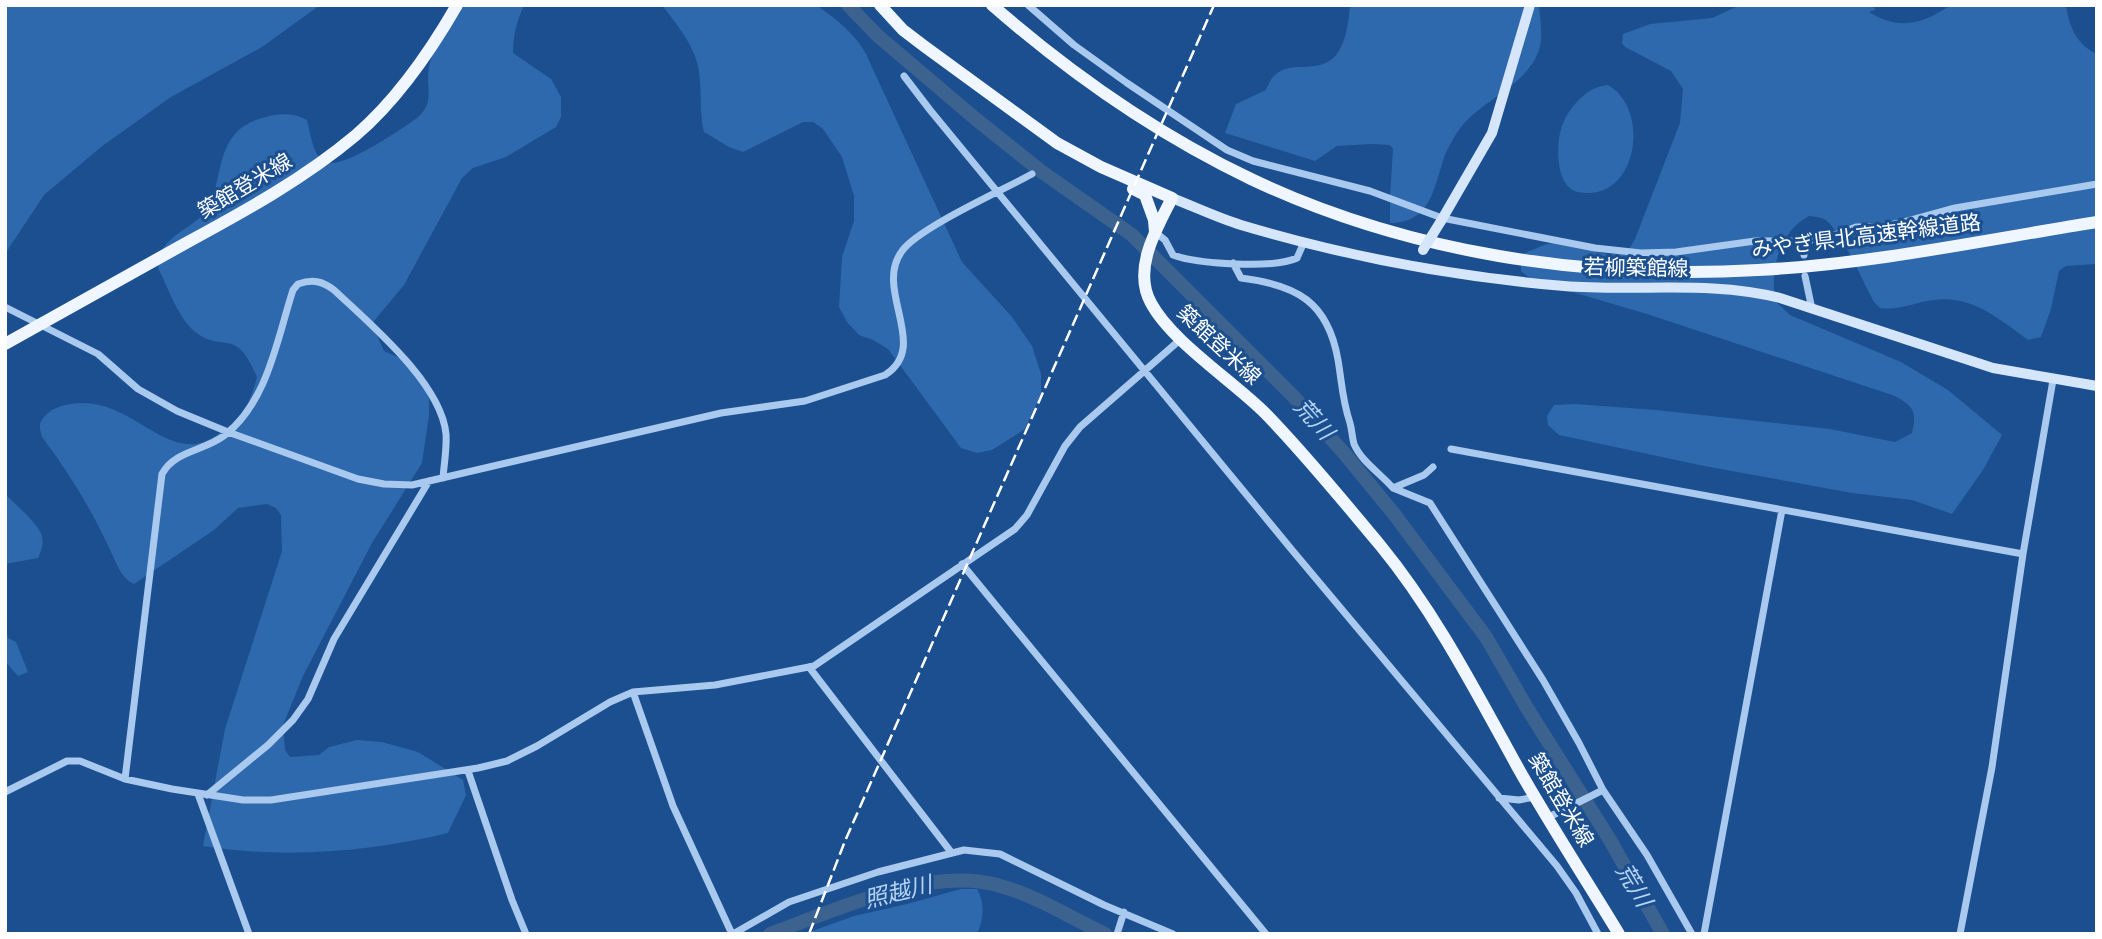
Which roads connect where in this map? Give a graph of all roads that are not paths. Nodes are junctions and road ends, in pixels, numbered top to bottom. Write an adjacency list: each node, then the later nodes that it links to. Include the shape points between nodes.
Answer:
1 (457, 5): 23 (main road, 築館登米線, via 389,102 326,159 253,207)
2 (880, 5): 7 (main road, via 924,47 1057,143)
3 (992, 5): 13 (main road, みやぎ県北高速幹線道路, via 1108,97 1198,152 1339,215 1459,248 1609,270 1757,270 1896,255)
4 (1028, 5): 12 (street, via 1074,45 1227,149 1253,161 1370,191)
5 (1530, 5): 12 (main road, via 1492,133)
6 (904, 76): 10 (street)
7 (1101, 167): 11 (main road); 14 (main road, via 1145,195)
8 (1032, 174): 10 (street)
9 (2097, 184): 15 (street)
10 (998, 192): 26 (street); 32 (street, via 913,239 898,256 892,275 904,348 895,369 885,375 805,401 721,413)
11 (1172, 198): 14 (main road, 築館登米線); 16 (main road, 若柳築館線)
12 (1441, 219): 15 (street, via 1641,253); 19 (main road, bridge)
13 (2097, 222)
14 (1154, 235): 18 (street, via 1165,240 1173,255); 24 (main road, 築館登米線, via 1145,286 1158,315)
15 (1803, 241): 17 (street)
16 (1304, 243): 18 (street, via 1293,261); 19 (main road, 若柳築館線)
17 (1804, 255)
18 (1233, 263): 34 (street, via 1241,278 1276,285 1320,311 1332,337 1353,441)
19 (1415, 265): 22 (main road, 若柳築館線, via 1567,286 1748,290)
20 (1805, 276): 22 (street)
21 (5, 307): 23 (street)
22 (1812, 309): 27 (main road, 若柳築館線, via 1993,368)
23 (39, 325): 25 (main road, 築館登米線); 29 (street, via 98,354 158,402)
24 (1181, 338): 26 (street); 45 (main road, 築館登米線, via 1265,413 1404,576)
25 (5, 344)
26 (1145, 369): 37 (street, via 1080,427 1015,529); 46 (street)
27 (2053, 380): 28 (main road, 若柳築館線); 36 (street)
28 (2097, 386)
29 (228, 432): 32 (street, via 261,390 293,290 308,281 323,282 427,387 446,434); 33 (street, via 358,480 398,485); 41 (street, via 172,460 162,474)
30 (1451, 449): 35 (street)
31 (1433, 467): 34 (street)
32 (443, 478): 33 (street)
33 (429, 481): 44 (street, via 334,639 309,699 268,745)
34 (1393, 488): 42 (street, via 1430,503 1543,680)
35 (1782, 510): 36 (street); 59 (street)
36 (2023, 554): 60 (street, via 1992,767)
37 (962, 564): 38 (street); 55 (street)
38 (809, 667): 39 (street, via 715,685); 48 (street)
39 (633, 692): 40 (street, via 507,761); 52 (street, via 673,806)
40 (468, 771): 44 (street, via 271,800); 51 (street)
41 (125, 779): 43 (street, via 80,761 67,761); 44 (street)
42 (1600, 791): 47 (street); 58 (street, via 1647,855)
43 (5, 792)
44 (203, 794): 50 (street)
45 (1535, 797): 46 (street); 47 (main road, 築館登米線)
46 (1499, 798): 56 (street, via 1576,893)
47 (1546, 818): 57 (main road, 築館登米線)
48 (951, 852): 49 (street, via 1000,854); 52 (street, via 789,902)
49 (1124, 912): 53 (street); 54 (street)
50 (249, 934)
51 (526, 934)
52 (733, 934)
53 (1117, 934)
54 (1173, 934)
55 (1266, 934)
56 (1598, 934)
57 (1619, 934)
58 (1692, 934)
59 (1704, 934)
60 (1960, 934)

